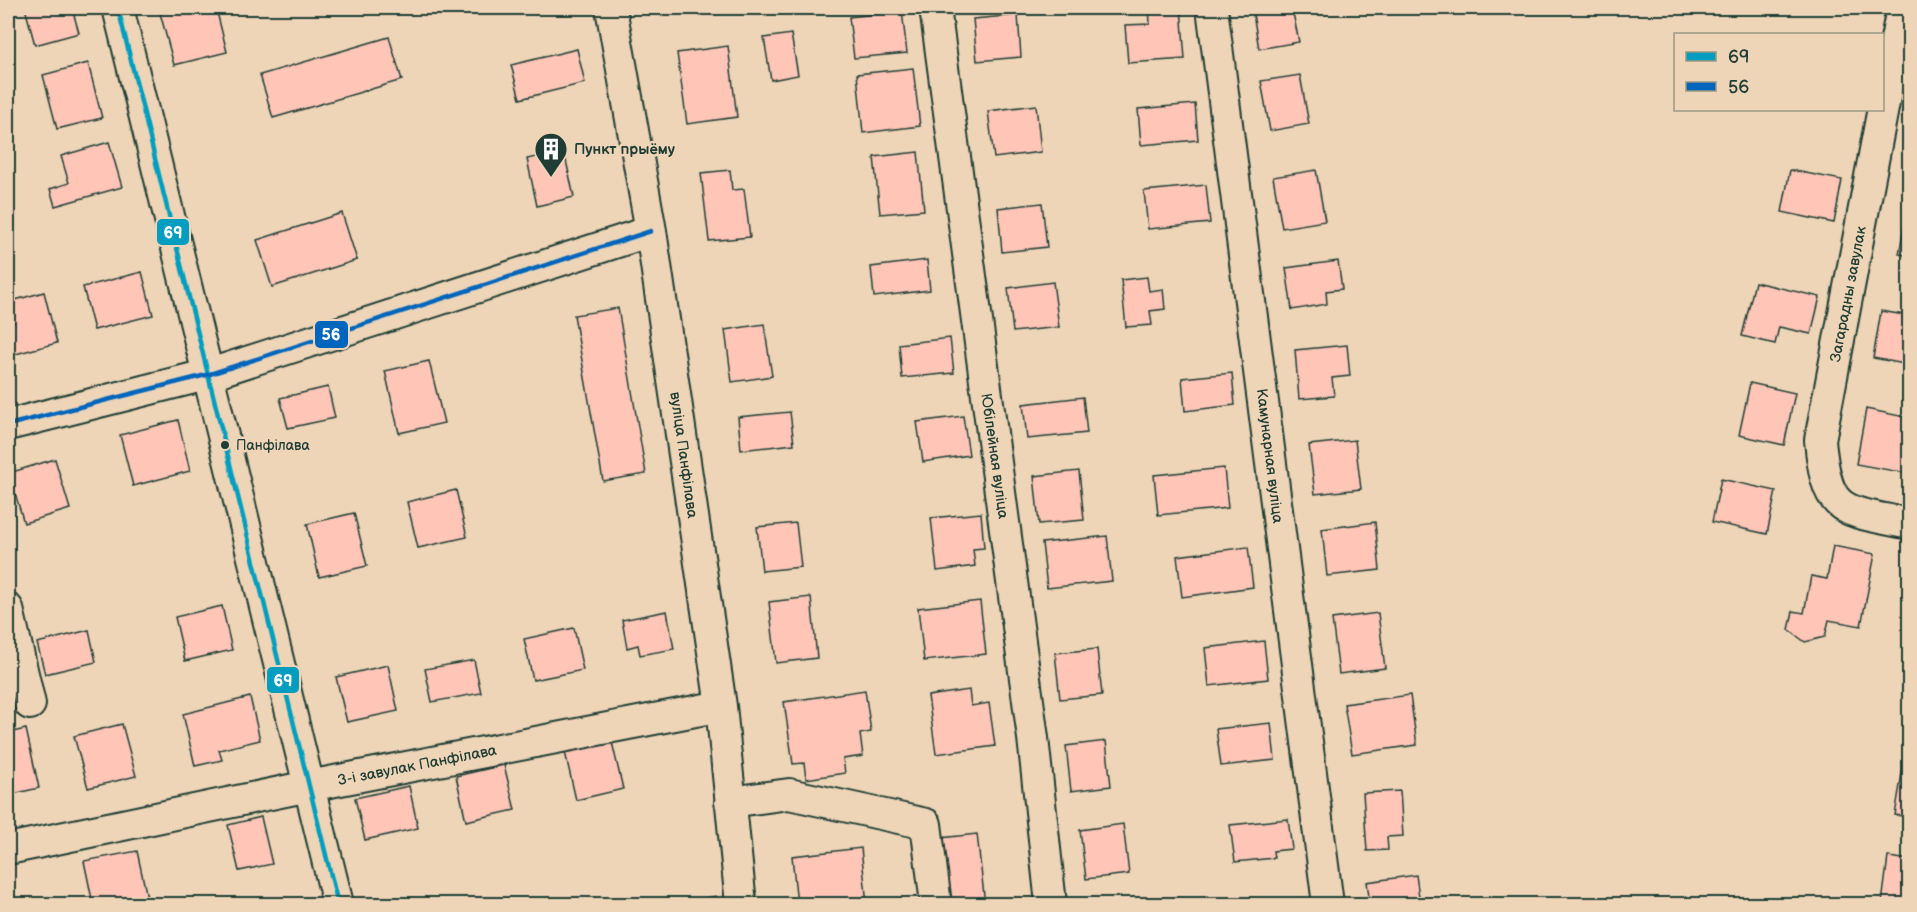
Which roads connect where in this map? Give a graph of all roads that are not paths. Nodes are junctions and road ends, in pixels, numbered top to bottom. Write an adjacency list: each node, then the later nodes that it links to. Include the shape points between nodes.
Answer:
1 (118, 8): 9 (street)
2 (611, 8): 8 (street, вуліца Панфілава)
3 (935, 8): 21 (street, Юбілейная вуліца, via 1031,726)
4 (1212, 8): 22 (street, Камунарная вуліца)
5 (1902, 8): 6 (street, Загарадны завулак)
6 (1884, 103)
7 (1882, 111): 11 (street, Загарадны завулак, via 1820,440 1830,494 1848,511)
8 (651, 231): 9 (street); 14 (street, вуліца Панфілава)
9 (210, 374): 10 (street); 15 (street)
10 (8, 425)
11 (1910, 524)
12 (8, 609): 13 (street)
13 (30, 704)
14 (721, 706): 15 (street, 3-і завулак Панфілава); 16 (street, вуліца Панфілава)
15 (309, 786): 17 (street, 3-і завулак Панфілава); 18 (street)
16 (730, 802): 19 (street, вуліца Панфілава); 20 (street, via 789,794 926,824)
17 (8, 849)
18 (338, 904)
19 (741, 904)
20 (936, 904)
21 (1050, 904)
22 (1328, 904)

